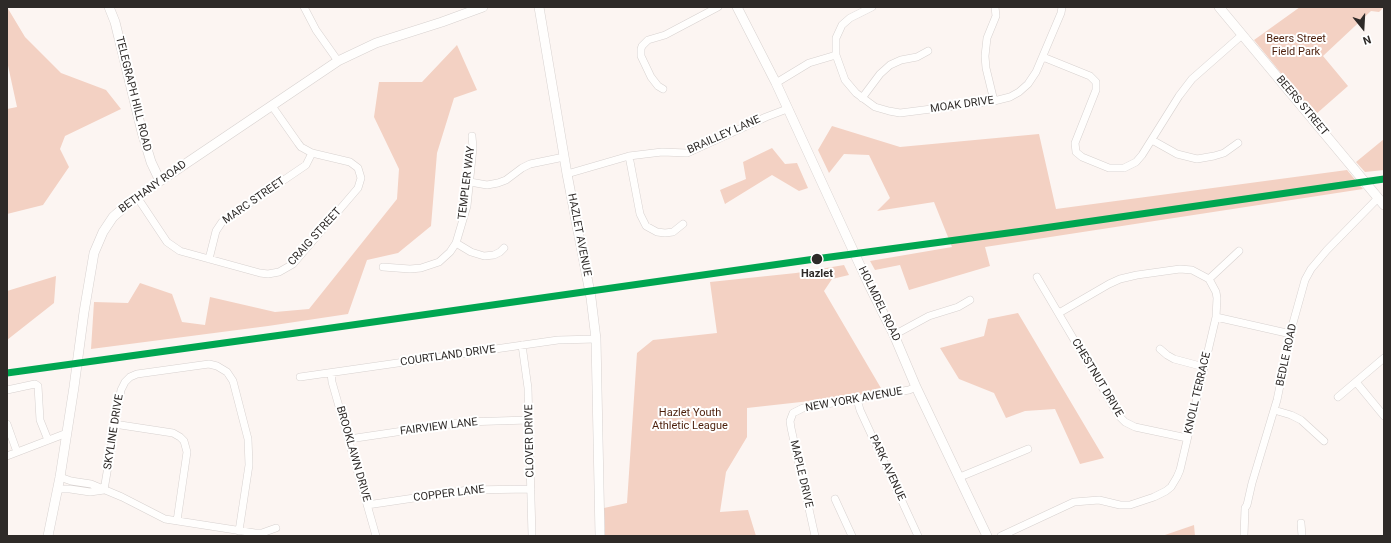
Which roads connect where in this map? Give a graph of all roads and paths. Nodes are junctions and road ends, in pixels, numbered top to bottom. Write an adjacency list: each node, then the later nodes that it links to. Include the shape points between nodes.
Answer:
1 (109, 7): 29 (street, TELEGRAPH HILL ROAD, via 142,132 151,162)
2 (304, 7): 15 (street, via 316,30)
3 (483, 7): 15 (street, BETHANY ROAD, via 376,43)
4 (539, 7): 27 (street, HAZLET AVENUE)
5 (718, 7): 17 (street, via 665,35 648,40 642,46 641,56 651,77)
6 (737, 7): 16 (street, HOLMDEL ROAD)
7 (872, 7): 13 (street, MOAK DRIVE, via 842,25 835,42)
8 (995, 7): 19 (street, via 996,16 985,56)
9 (1062, 7): 14 (street, MOAK DRIVE)
10 (1219, 7): 11 (street, BEERS STREET)
11 (1242, 35): 23 (street, via 1186,85); 32 (street, BEERS STREET)
12 (928, 51): 18 (street, via 890,65)
13 (836, 55): 16 (street, via 809,63); 18 (street, MOAK DRIVE, via 845,80)
14 (1043, 57): 19 (street, MOAK DRIVE, via 1033,78 1023,89 1010,97); 23 (street, via 1090,76 1096,82 1096,90 1075,143 1075,150 1079,156 1108,168 1124,168 1141,158)
15 (338, 61): 20 (street, BETHANY ROAD)
16 (776, 82): 21 (street, HOLMDEL ROAD)
17 (663, 89)
18 (862, 98): 19 (street, MOAK DRIVE, via 875,107 900,113)
19 (994, 101)
20 (272, 106): 25 (street, CRAIG STREET, via 298,143); 29 (street, BETHANY ROAD)
21 (787, 109): 26 (street, BRAILLEY LANE, via 687,153 662,152); 45 (street, HOLMDEL ROAD)
22 (472, 136): 30 (street, TEMPLER WAY)
23 (1152, 140): 24 (street, via 1177,154 1197,158 1224,153)
24 (1238, 143)
25 (312, 153): 37 (street, MARC STREET, via 306,165 222,222 216,232); 37 (street, CRAIG STREET, via 355,165 360,172 360,182 358,188 296,261 286,269 265,274)
26 (629, 156): 28 (street, BRAILLEY LANE); 33 (street, via 640,214 646,226 665,233 673,232)
27 (564, 157): 28 (street, HAZLET AVENUE); 30 (street, via 530,164 498,183)
28 (567, 174): 46 (street, HAZLET AVENUE, via 591,298)
29 (160, 180): 31 (street, BETHANY ROAD)
30 (470, 182): 34 (street, TEMPLER WAY)
31 (136, 197): 37 (street, CRAIG STREET, via 167,242 180,250); 64 (street, BETHANY ROAD, via 113,217 94,253)
32 (1381, 201): 44 (street, BEDLE ROAD, via 1336,241 1311,269 1303,287)
33 (683, 224)
34 (456, 243): 35 (street, via 484,256 494,255); 38 (street, TEMPLER WAY, via 446,257 432,265 410,269)
35 (504, 248)
36 (1239, 250): 40 (street)
37 (209, 259)
38 (383, 267)
39 (1037, 277): 42 (street, CHESTNUT DRIVE)
40 (1209, 279): 42 (street, via 1188,269 1129,276 1109,284); 43 (street, KNOLL TERRACE, via 1216,292)
41 (970, 300): 45 (street, via 958,307 928,316)
42 (1058, 313): 65 (street, CHESTNUT DRIVE, via 1125,422 1135,427)
43 (1216, 317): 44 (street); 50 (street, KNOLL TERRACE)
44 (1291, 334): 58 (street, BEDLE ROAD)
45 (894, 336): 54 (street, HOLMDEL ROAD)
46 (596, 339): 47 (street, COURTLAND DRIVE, via 558,340); 86 (street, HAZLET AVENUE)
47 (522, 345): 51 (street, COURTLAND DRIVE); 61 (street, CLOVER DRIVE)
48 (1160, 349): 50 (street, via 1167,356)
49 (1384, 358): 53 (street)
50 (1204, 368): 65 (street, KNOLL TERRACE)
51 (331, 373): 52 (street, COURTLAND DRIVE); 66 (street, BROOKLAWN DRIVE)
52 (300, 377)
53 (1356, 382): 56 (street); 60 (street)
54 (916, 387): 57 (street, NEW YORK AVENUE); 73 (street, HOLMDEL ROAD)
55 (7, 390): 67 (street, via 35,384 38,386 40,420)
56 (1338, 397)
57 (857, 399): 59 (street, NEW YORK AVENUE, via 803,408); 89 (street, PARK AVENUE)
58 (1274, 410): 68 (street, via 1301,420); 92 (street, BEDLE ROAD, via 1245,508)
59 (793, 413): 87 (street, MAPLE DRIVE, via 791,428)
60 (1384, 416)
61 (529, 420): 66 (street, FAIRVIEW LANE, via 464,422); 75 (street, CLOVER DRIVE)
62 (7, 424): 70 (street)
63 (114, 424): 76 (street, SKYLINE DRIVE); 79 (street, via 173,433 184,441 187,452); 82 (street, SKYLINE DRIVE, via 121,390 125,382 135,375 209,364 227,372 233,381 249,448 249,465)
64 (67, 433): 67 (street); 72 (street, BETHANY ROAD)
65 (1187, 438): 91 (street, KNOLL TERRACE, via 1178,477 1171,487 1161,494 1130,505 1099,500 1074,502)
66 (348, 439): 78 (street, BROOKLAWN DRIVE)
67 (48, 440): 70 (street)
68 (1324, 441)
69 (1028, 448): 73 (street)
70 (17, 452): 71 (street)
71 (7, 456)
72 (60, 477): 74 (street, BETHANY ROAD); 76 (street, via 91,484)
73 (960, 477): 90 (street, HOLMDEL ROAD)
74 (58, 489): 76 (street, via 90,492); 83 (street, BETHANY ROAD)
75 (531, 489): 78 (street, COPPER LANE, via 468,490); 85 (street, CLOVER DRIVE)
76 (104, 490): 79 (street, via 159,517)
77 (835, 499): 88 (street)
78 (367, 505): 84 (street, BROOKLAWN DRIVE)
79 (177, 521): 82 (street)
80 (1301, 523): 93 (street)
81 (276, 528): 82 (street, via 262,533)
82 (239, 531)
83 (48, 536)
84 (376, 536)
85 (532, 536)
86 (600, 536)
87 (815, 536)
88 (852, 536)
89 (918, 536)
90 (987, 536)
91 (1001, 536)
92 (1244, 536)
93 (1302, 536)

